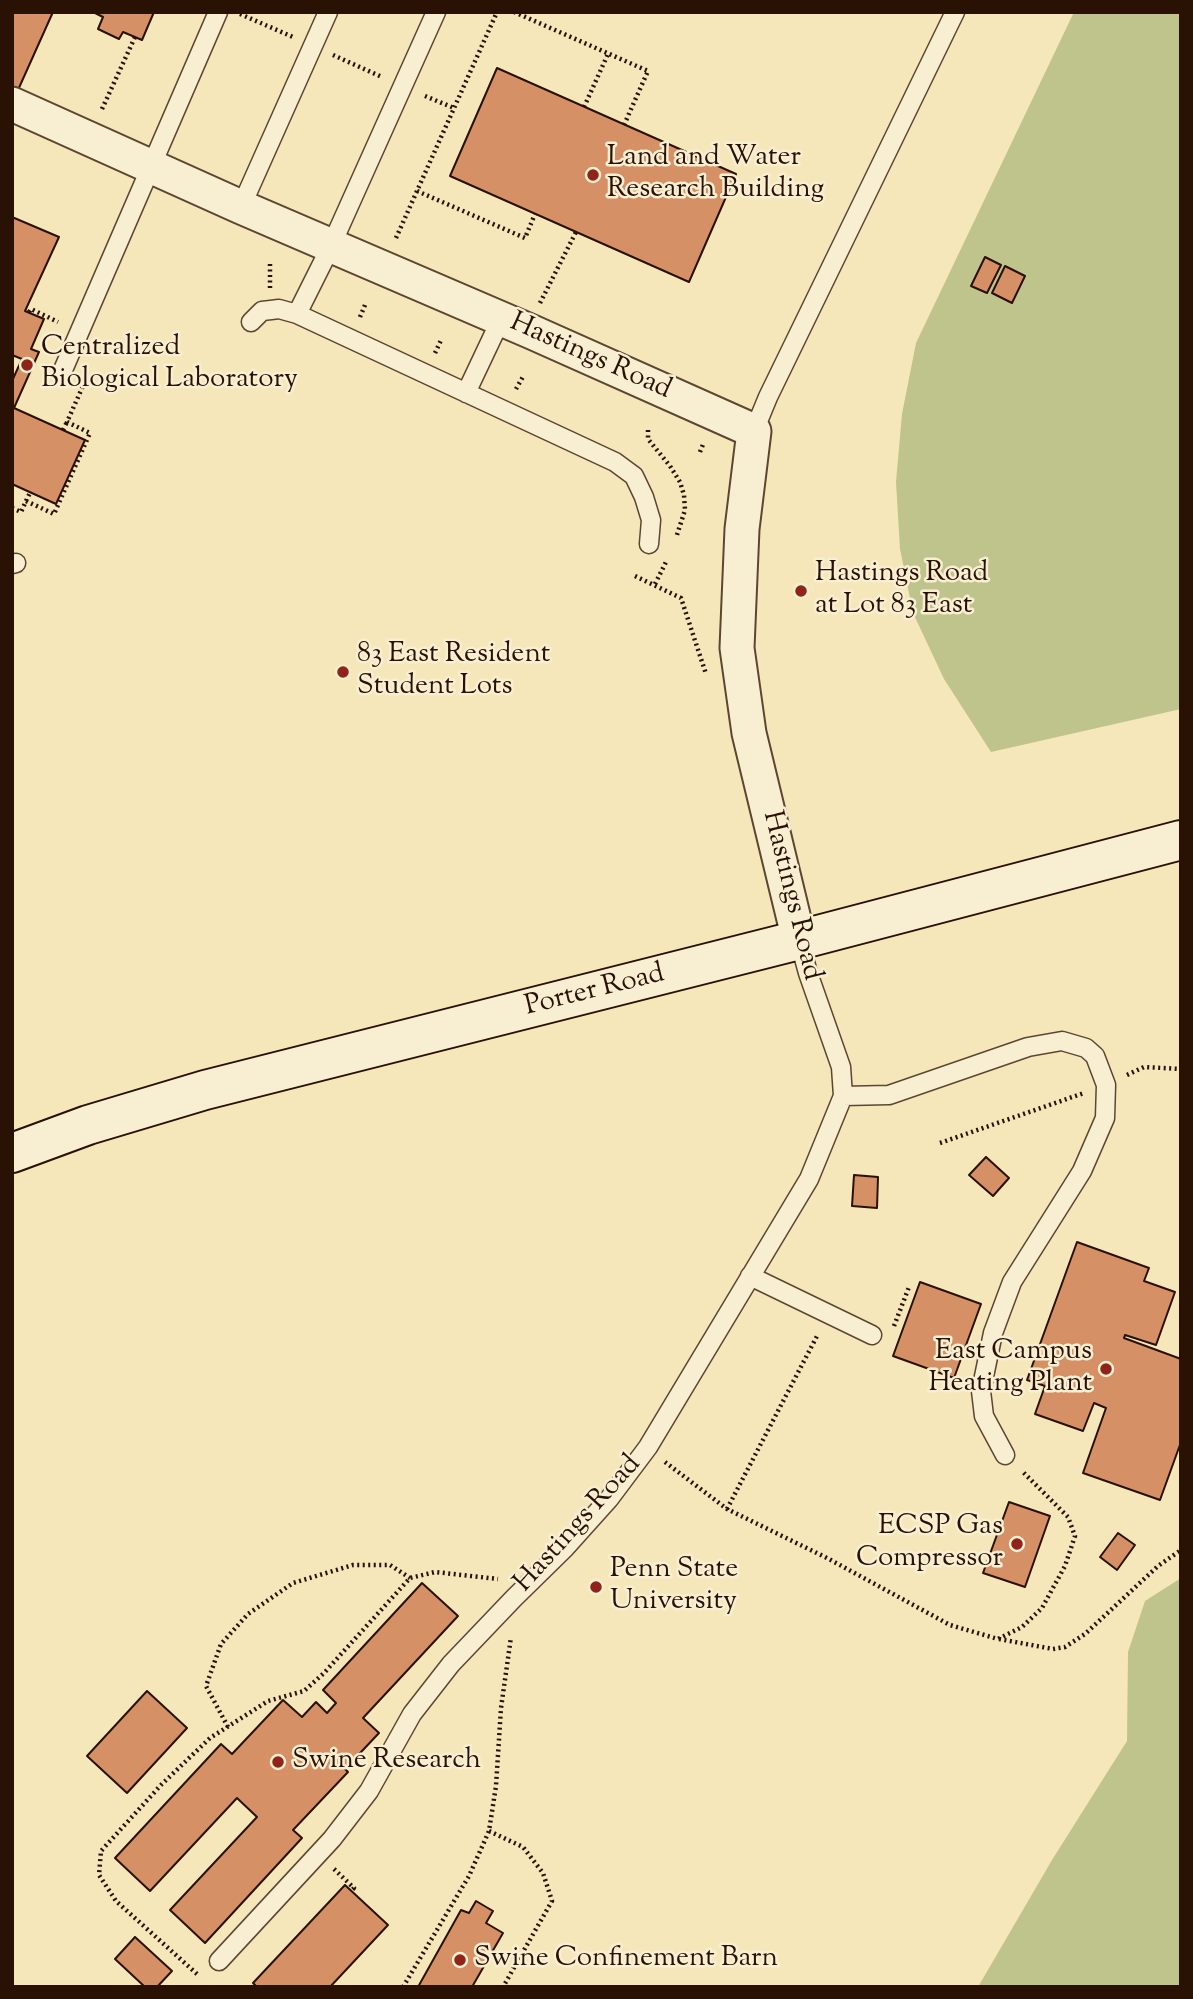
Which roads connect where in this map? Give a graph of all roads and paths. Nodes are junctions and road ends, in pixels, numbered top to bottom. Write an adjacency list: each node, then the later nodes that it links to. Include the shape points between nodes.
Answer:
1 (218, 12): 17 (lane)
2 (236, 12): 8 (path)
3 (328, 12): 19 (lane)
4 (436, 12): 22 (lane)
5 (497, 12): 18 (path)
6 (514, 12): 10 (path)
7 (955, 12): 34 (lane)
8 (274, 29)
9 (135, 37): 16 (path)
10 (608, 54): 14 (path); 15 (path, via 648,71)
11 (350, 63): 12 (path)
12 (365, 69)
13 (12, 104): 16 (street, Hastings Road)
14 (584, 107)
15 (624, 125)
16 (89, 138): 17 (street, Hastings Road)
17 (150, 166): 19 (street, Hastings Road); 29 (lane)
18 (417, 191): 20 (path, via 525,238); 23 (path)
19 (241, 207): 22 (street, Hastings Road)
20 (535, 214)
21 (576, 232): 24 (path, via 541,297)
22 (331, 246): 23 (street, Hastings Road); 26 (lane)
23 (383, 268): 27 (street, Hastings Road)
24 (541, 308)
25 (29, 312): 29 (path, via 31,309)
26 (297, 314): 28 (lane, via 262,311); 31 (lane)
27 (501, 319): 31 (lane); 34 (street, Hastings Road)
28 (251, 322)
29 (80, 331): 30 (lane)
30 (64, 370): 32 (path, via 86,380)
31 (466, 393): 38 (lane, via 615,462 634,476 651,520)
32 (67, 422): 33 (path); 36 (path, via 90,433 54,514)
33 (63, 430)
34 (754, 431): 42 (street, Hastings Road, via 742,528 737,648 749,733)
35 (30, 493): 36 (path)
36 (26, 501): 37 (path, via 21,513)
37 (12, 509)
38 (649, 544)
39 (635, 576): 40 (path, via 681,598)
40 (709, 685)
41 (1181, 840): 42 (street, Porter Road)
42 (799, 940): 45 (lane, Hastings Road, via 841,1067); 47 (street, Porter Road, via 205,1090)
43 (1181, 1069): 44 (path, via 1144,1068)
44 (1106, 1085): 45 (lane, via 1095,1056 1086,1048 1062,1041 1028,1047 889,1095); 46 (path); 53 (lane, via 1105,1118 1086,1160 1012,1282 993,1334 981,1391 984,1416)
45 (843, 1096): 48 (lane, Hastings Road, via 809,1179)
46 (940, 1143)
47 (12, 1153)
48 (750, 1276): 50 (lane); 52 (lane, Hastings Road)
49 (909, 1287): 51 (path, via 889,1340)
50 (829, 1314): 51 (lane); 54 (path)
51 (872, 1335)
52 (648, 1447): 54 (path); 57 (lane, Hastings Road, via 609,1499)
53 (1005, 1455): 59 (path, via 1068,1517 1075,1536 1042,1608 1022,1627)
54 (727, 1509): 59 (path, via 950,1625)
55 (1181, 1550): 59 (path, via 1065,1647)
56 (411, 1578): 57 (path, via 435,1572); 60 (path, via 304,1691 268,1701); 60 (path, via 390,1565 353,1565 293,1583 248,1614 221,1644 205,1686)
57 (531, 1581): 62 (lane, Hastings Road, via 451,1664 412,1714 369,1791 332,1839)
58 (512, 1634): 61 (path)
59 (998, 1639)
60 (228, 1727): 63 (path, via 161,1785 102,1851 100,1863 99,1875 116,1901)
61 (489, 1831): 64 (path, via 469,1876); 65 (path, via 523,1847 543,1873 552,1901)
62 (219, 1961)
63 (200, 1977)
64 (403, 1987)
65 (503, 1987)

